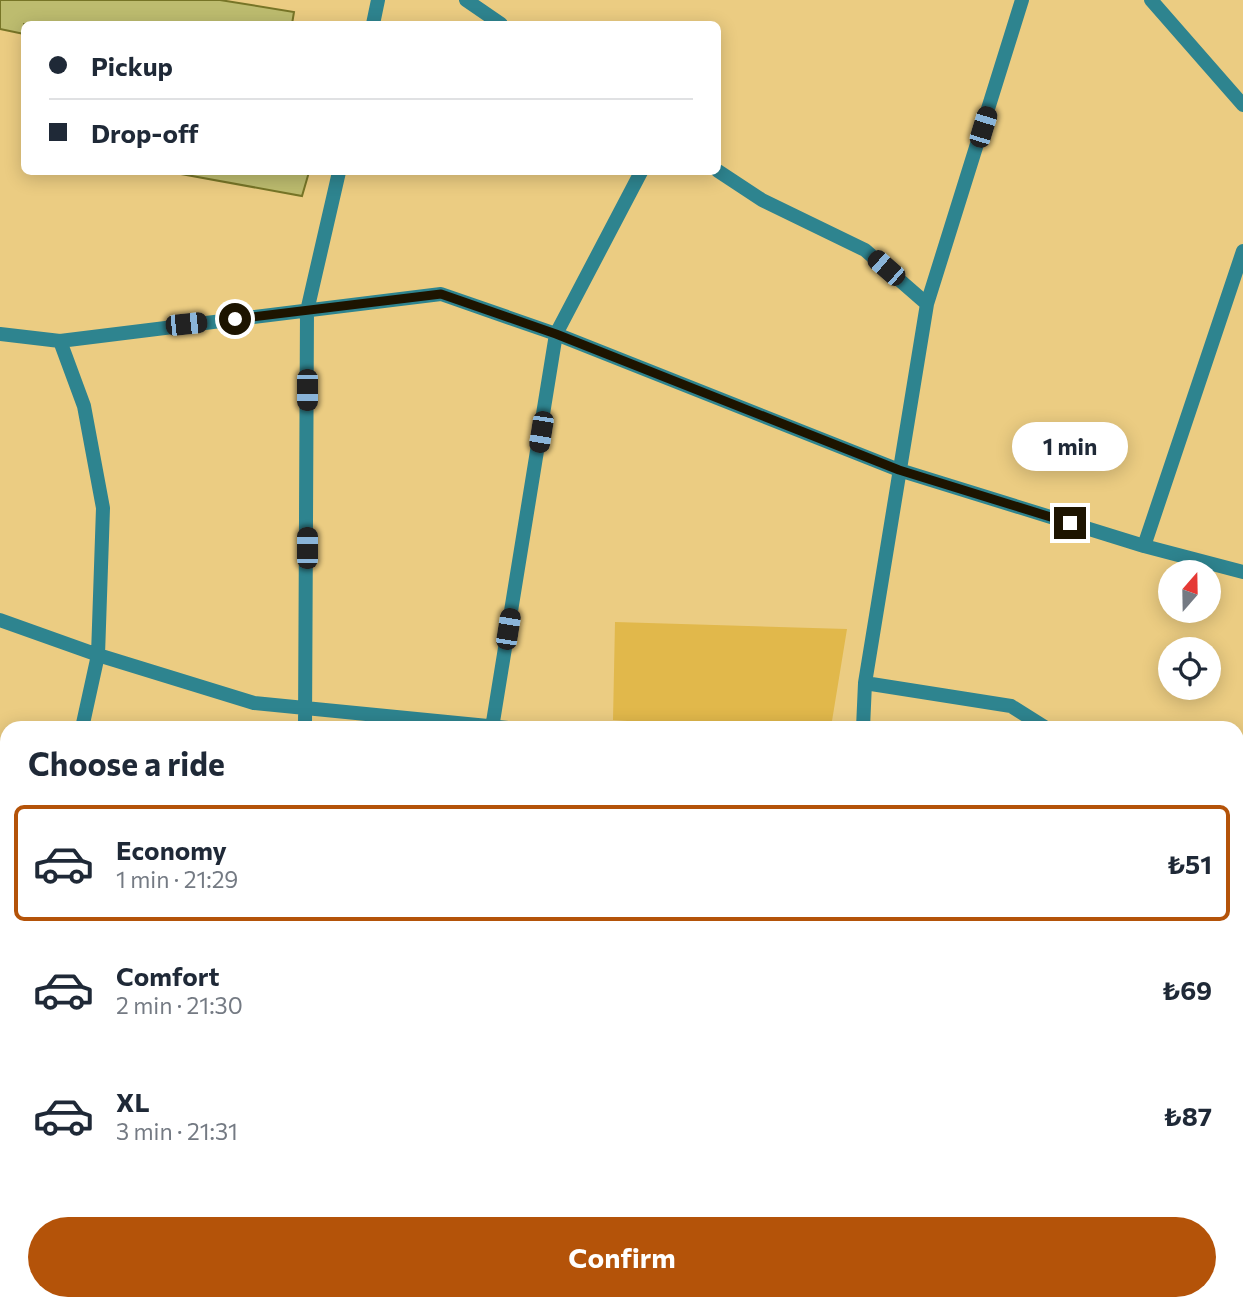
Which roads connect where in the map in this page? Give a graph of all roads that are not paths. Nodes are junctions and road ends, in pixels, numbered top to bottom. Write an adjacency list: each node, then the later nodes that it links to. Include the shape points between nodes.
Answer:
1 (378, 0): 5 (street)
2 (466, 0): 6 (street)
3 (1023, 0): 12 (street)
4 (1151, 0): 7 (street)
5 (374, 21)
6 (497, 21)
7 (1243, 105)
8 (721, 173): 12 (street, via 762,200 865,250)
9 (338, 175): 13 (street)
10 (639, 175): 15 (street)
11 (1243, 251): 18 (street)
12 (927, 304): 17 (street)
13 (307, 311): 15 (street, via 441,294); 16 (street); 23 (street)
14 (0, 334): 16 (street)
15 (556, 334): 17 (street); 27 (street)
16 (60, 341): 21 (street, via 84,406 103,508)
17 (899, 470): 18 (street); 22 (street)
18 (1144, 546): 19 (street)
19 (1243, 572)
20 (0, 620): 21 (street)
21 (98, 655): 23 (street, via 254,703); 24 (street)
22 (865, 683): 28 (street); 29 (street, via 1011,706)
23 (307, 706): 25 (street); 26 (street)
24 (84, 721)
25 (306, 721)
26 (439, 721)
27 (493, 721)
28 (863, 721)
29 (1035, 721)

